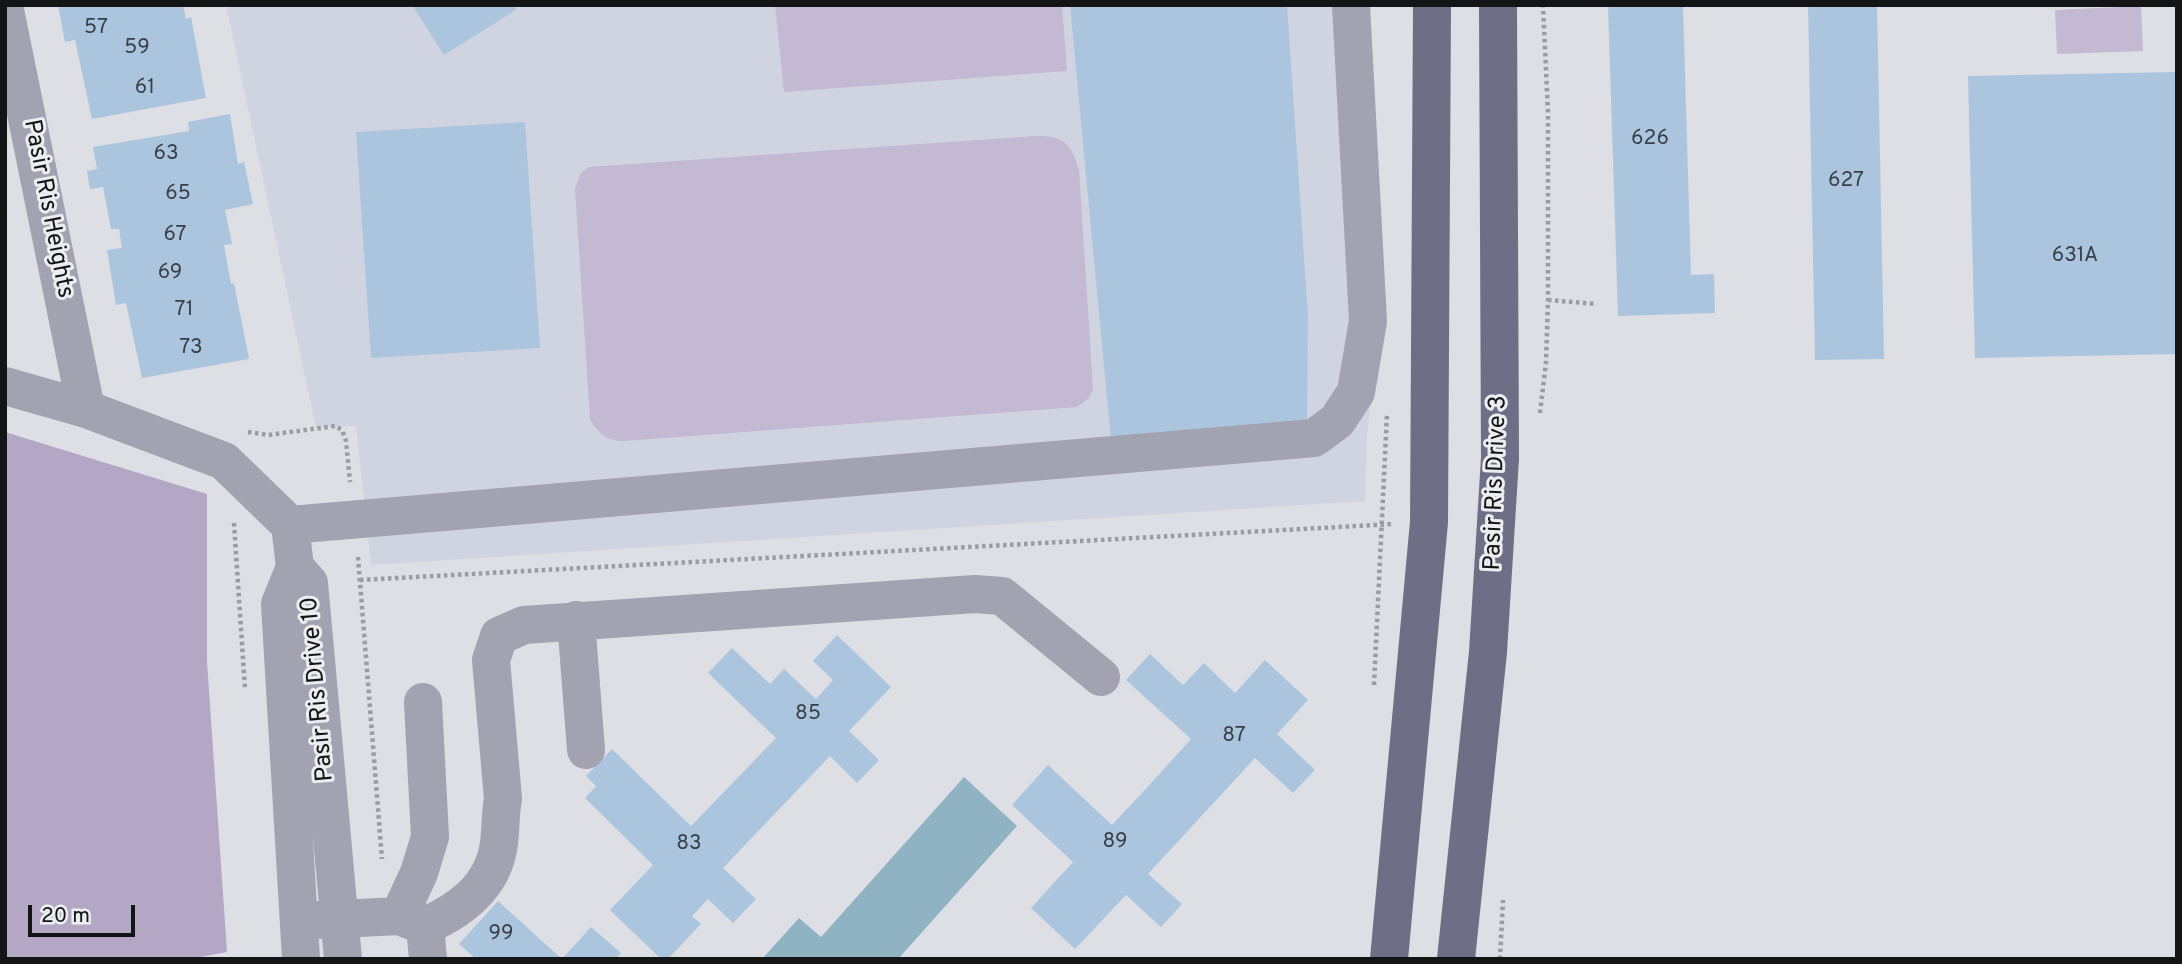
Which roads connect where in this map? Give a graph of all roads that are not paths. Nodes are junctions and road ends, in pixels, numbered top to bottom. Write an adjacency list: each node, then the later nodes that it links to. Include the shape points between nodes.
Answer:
1 (1351, 5): 7 (street, via 1367,321 1356,392 1337,421 1314,438)
2 (1432, 5): 18 (main road, via 1429,522)
3 (1498, 5): 19 (main road, Pasir Ris Drive 3, via 1500,457 1488,652)
4 (5, 10): 6 (street, Pasir Ris Heights)
5 (5, 386): 6 (street)
6 (86, 409): 7 (street, via 224,461)
7 (290, 525): 8 (street)
8 (295, 567): 13 (street, Pasir Ris Drive 10, via 280,604); 14 (street, Pasir Ris Drive 10, via 309,583)
9 (576, 620): 10 (street, via 975,594 1002,596); 12 (street); 15 (street, via 524,625 499,636 491,660 503,799 499,845 488,875 469,902 447,916)
10 (1101, 677)
11 (423, 702): 15 (street, via 430,837)
12 (586, 750)
13 (299, 921): 14 (street); 16 (street, Pasir Ris Drive 10)
14 (341, 921): 15 (street); 17 (street, Pasir Ris Drive 10)
15 (410, 929)
16 (301, 959)
17 (343, 959)
18 (1389, 959)
19 (1456, 959)

